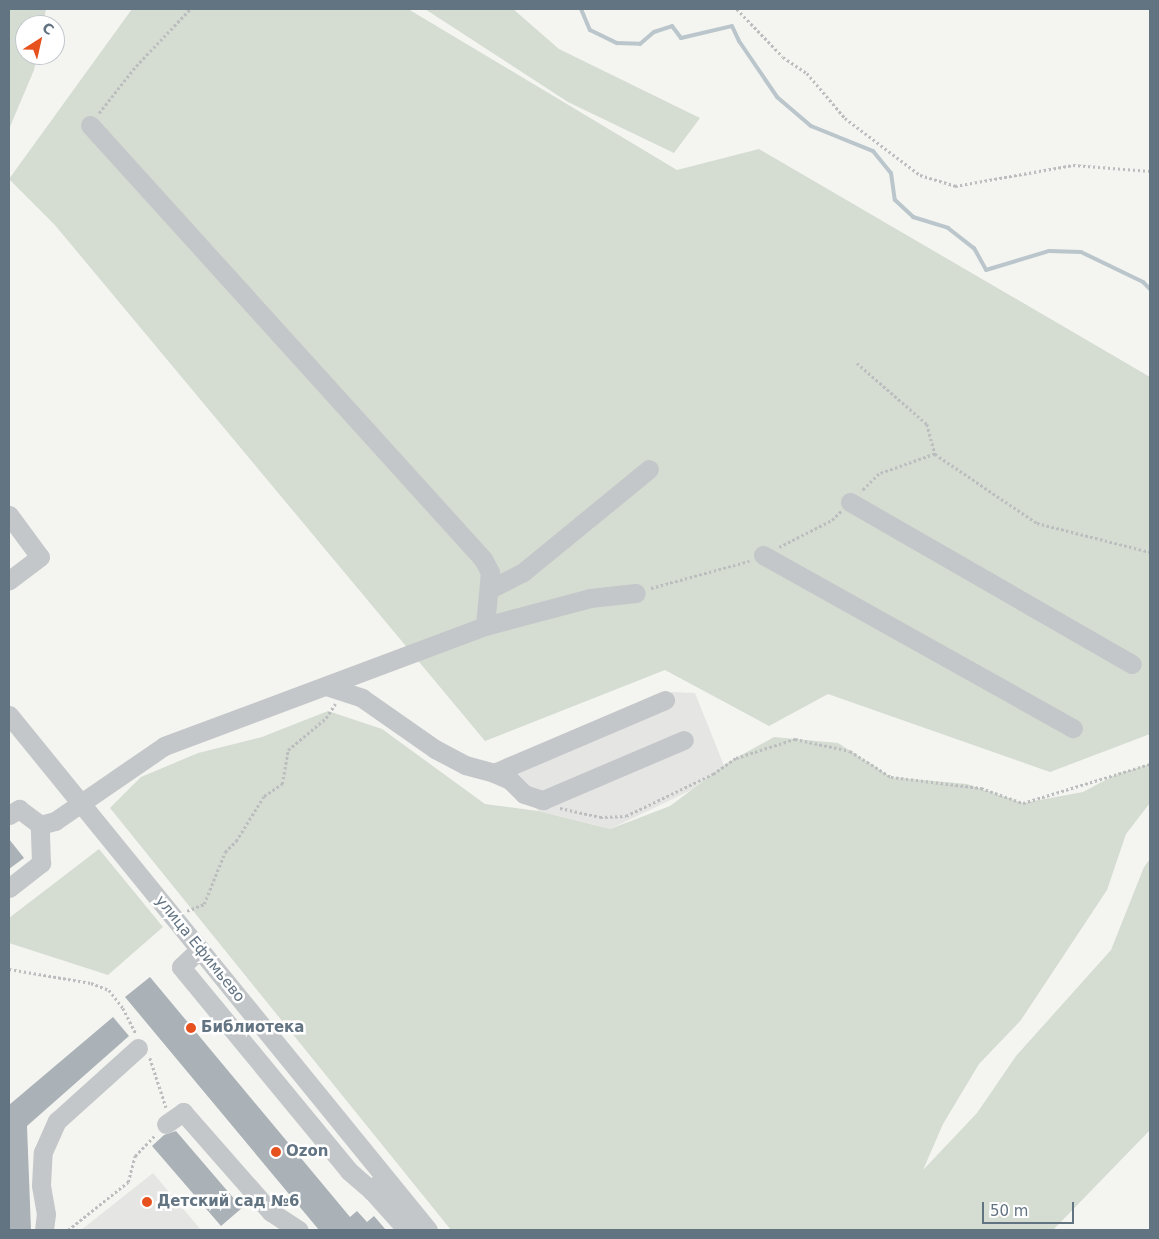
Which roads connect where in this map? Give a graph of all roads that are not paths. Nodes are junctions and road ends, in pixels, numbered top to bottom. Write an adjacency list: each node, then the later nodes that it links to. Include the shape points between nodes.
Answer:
1 (90, 125): 7 (street, via 483,559 490,572)
2 (649, 469): 7 (street, via 522,573)
3 (850, 502): 10 (street)
4 (9, 515): 6 (street, via 40,557)
5 (763, 555): 14 (street)
6 (9, 580)
7 (490, 589): 9 (street)
8 (636, 592): 9 (street, via 590,598)
9 (485, 626): 11 (street)
10 (1132, 664)
11 (333, 688): 16 (street, via 362,698 435,749 465,765); 17 (street, via 164,746)
12 (665, 700): 16 (street)
13 (9, 715): 17 (street, улица Ефимьево)
14 (1073, 728)
15 (684, 740): 16 (street, via 543,800 524,794 510,780)
16 (494, 773)
17 (81, 802): 19 (street, via 55,821); 21 (street, улица Ефимьево)
18 (9, 815): 19 (street, via 19,808)
19 (40, 825): 20 (street, via 41,863)
20 (9, 888)
21 (200, 949): 24 (street, улица Ефимьево); 25 (street, via 181,968 349,1171)
22 (138, 1048): 26 (street, via 57,1122 43,1152)
23 (166, 1124): 27 (street, via 183,1112 271,1212)
24 (385, 1176): 25 (street); 29 (street, улица Ефимьево)
25 (372, 1191): 28 (street)
26 (44, 1230)
27 (300, 1230)
28 (407, 1230)
29 (428, 1230)

